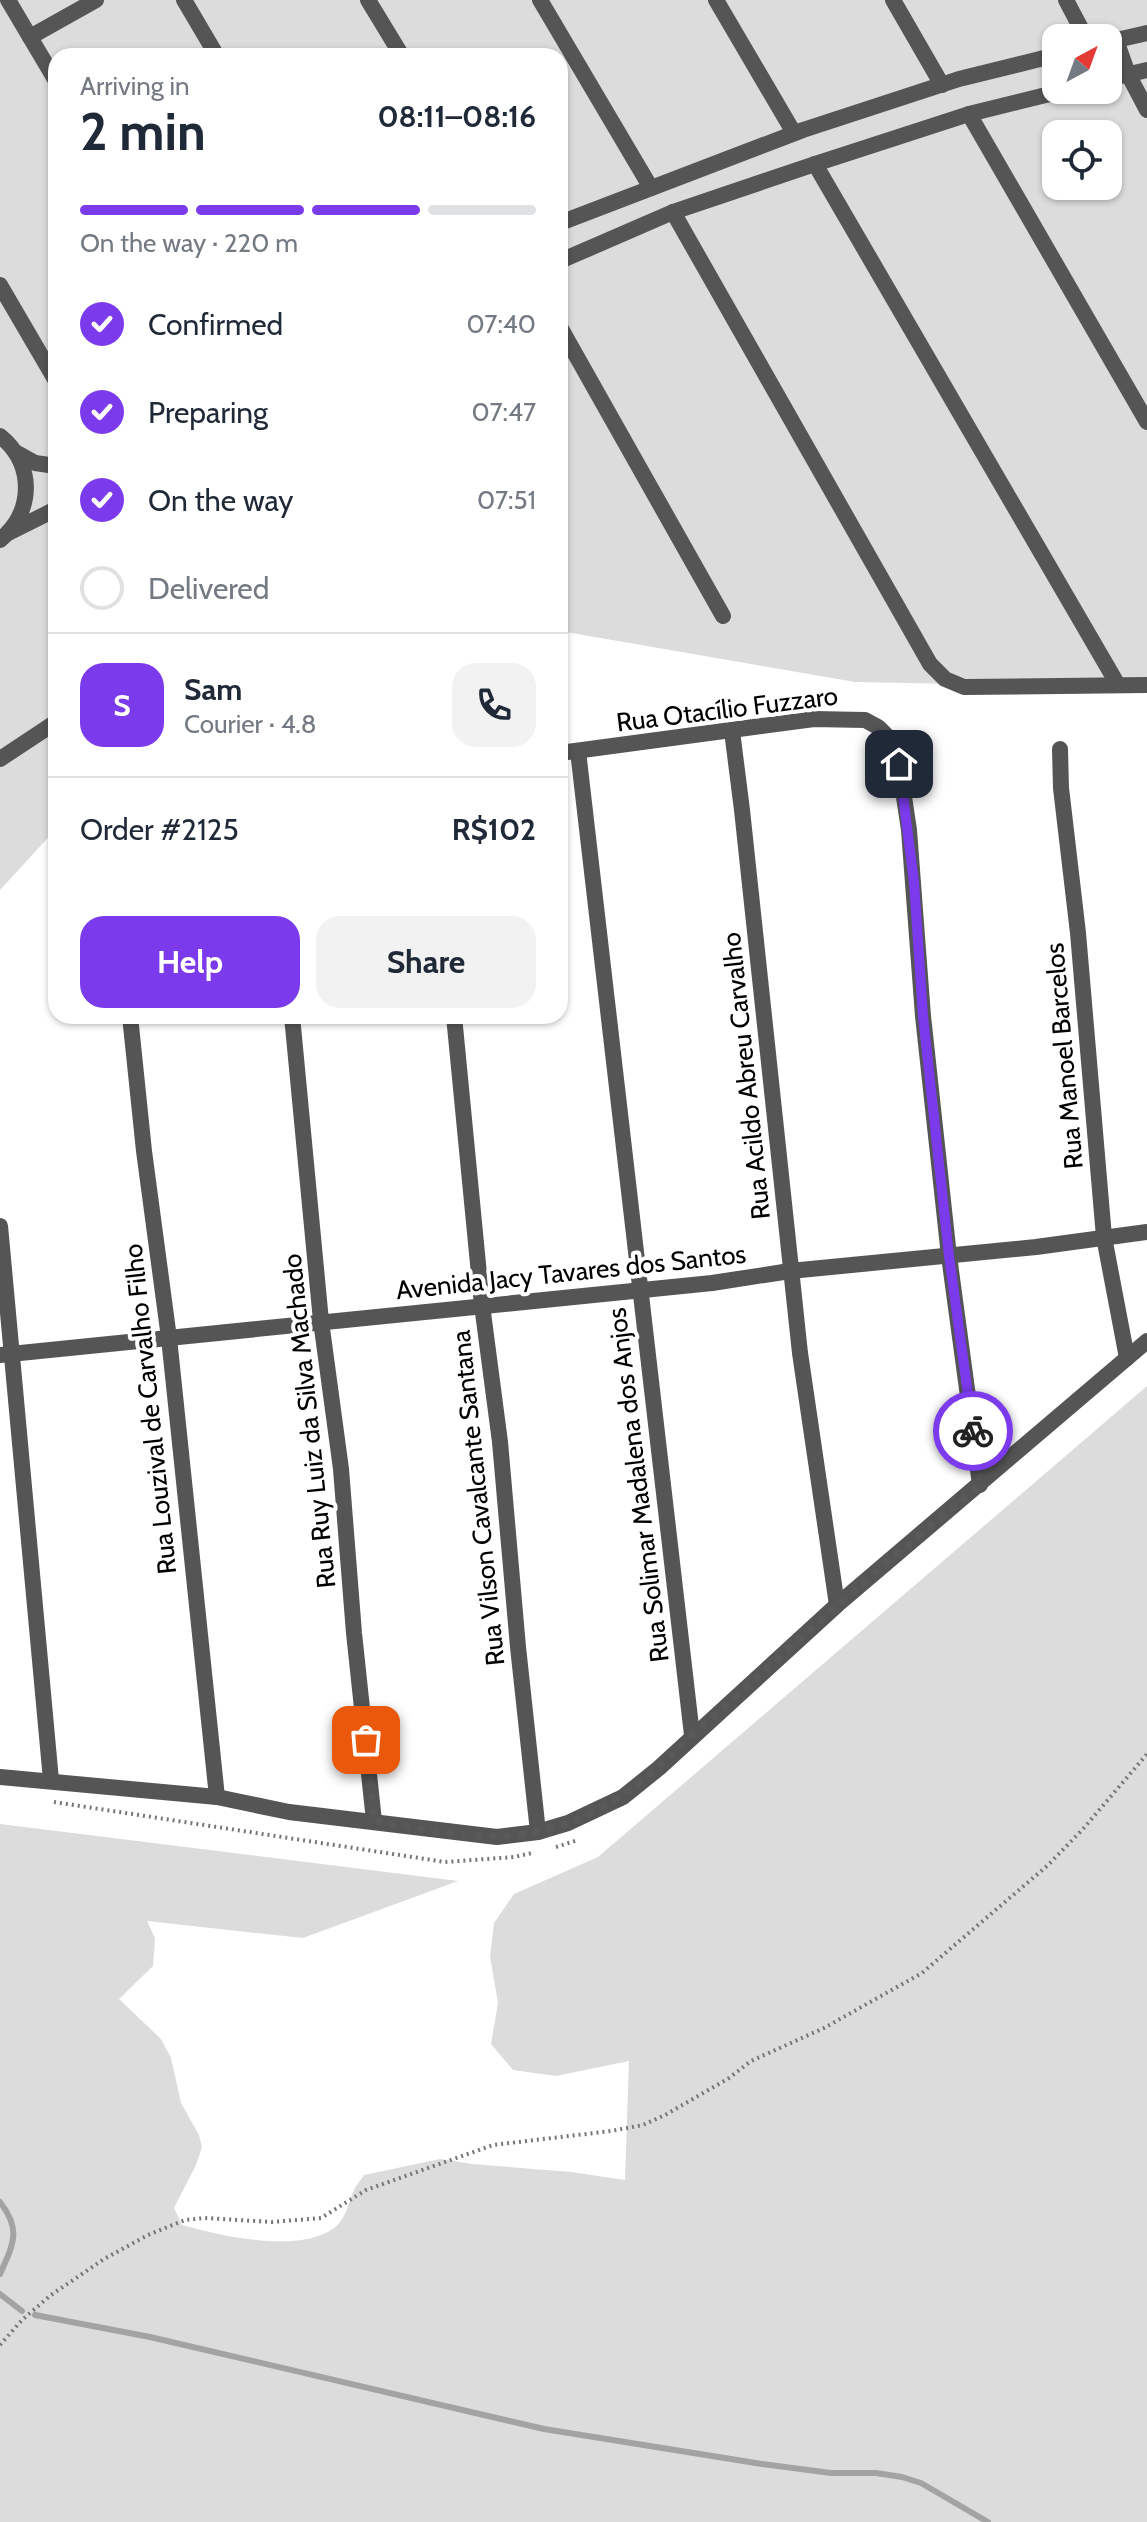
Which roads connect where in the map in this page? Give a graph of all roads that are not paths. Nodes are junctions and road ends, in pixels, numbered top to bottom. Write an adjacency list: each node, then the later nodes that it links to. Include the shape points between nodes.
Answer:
1 (8, 0): 11 (street)
2 (96, 0): 11 (street)
3 (184, 0): 13 (street)
4 (368, 0): 14 (street)
5 (540, 0): 27 (street)
6 (716, 0): 25 (street)
7 (893, 0): 21 (street)
8 (1066, 0): 9 (street)
9 (1079, 24)
10 (1147, 33): 12 (street)
11 (30, 37): 17 (street)
12 (1122, 39)
13 (212, 48)
14 (397, 48)
15 (1042, 59): 21 (street)
16 (1122, 62): 19 (street)
17 (48, 67)
18 (1147, 70): 19 (street)
19 (1128, 74): 20 (street); 23 (street)
20 (1122, 76)
21 (942, 85): 25 (street)
22 (1042, 96): 24 (street)
23 (1147, 110)
24 (969, 114): 26 (street); 34 (street)
25 (794, 133): 27 (street)
26 (815, 164): 28 (street); 41 (street)
27 (651, 188): 29 (street)
28 (673, 212): 30 (street); 41 (street, via 930,664 945,679 964,687)
29 (568, 220)
30 (568, 258)
31 (0, 285): 33 (street)
32 (568, 341): 40 (street)
33 (48, 367)
34 (1147, 422)
35 (0, 436): 36 (street)
36 (17, 453): 37 (street); 39 (street, via 26,495)
37 (48, 465)
38 (48, 513): 39 (street)
39 (4, 536)
40 (723, 616)
41 (1118, 685): 42 (street)
42 (1147, 685)
43 (48, 727): 48 (street)
44 (732, 731): 46 (street, Rua Otacílio Fuzzaro); 55 (street, Rua Otacílio Fuzzaro, via 848,718 865,720 892,741 909,830); 56 (street, Rua Acildo Abreu Carvalho)
45 (1060, 749): 54 (street, Rua Manoel Barcelos)
46 (578, 751): 47 (street, Rua Otacílio Fuzzaro); 57 (street, Rua Solimar Madalena dos Anjos)
47 (568, 752)
48 (0, 759)
49 (131, 1024): 60 (street, Rua Louzival de Carvalho Filho)
50 (293, 1024): 59 (street, Rua Ruy Luiz da Silva Machado)
51 (455, 1024): 58 (street, Rua Vilson Cavalcante Santana)
52 (0, 1226): 62 (street)
53 (1147, 1232): 54 (street, Avenida Jacy Tavares dos Santos)
54 (1104, 1237): 55 (street, Avenida Jacy Tavares dos Santos); 63 (street, Rua Manoel Barcelos)
55 (949, 1256): 56 (street, Avenida Jacy Tavares dos Santos); 64 (street)
56 (790, 1271): 57 (street, Avenida Jacy Tavares dos Santos); 65 (street, Rua Acildo Abreu Carvalho)
57 (639, 1290): 58 (street, Avenida Jacy Tavares dos Santos); 66 (street, Rua Solimar Madalena dos Anjos)
58 (482, 1305): 59 (street, Avenida Jacy Tavares dos Santos); 71 (street, Rua Vilson Cavalcante Santana)
59 (321, 1321): 60 (street, Avenida Jacy Tavares dos Santos); 70 (street, Rua Ruy Luiz da Silva Machado, via 341,1469)
60 (169, 1338): 62 (street, Avenida Jacy Tavares dos Santos); 69 (street, Rua Louzival de Carvalho Filho)
61 (1147, 1341): 63 (street)
62 (6, 1355): 68 (street)
63 (1127, 1358): 64 (street)
64 (980, 1485): 65 (street)
65 (837, 1605): 66 (street)
66 (692, 1735): 71 (street, via 623,1797)
67 (0, 1777): 68 (street)
68 (51, 1780): 69 (street)
69 (217, 1797): 70 (street)
70 (374, 1821): 71 (street, via 497,1837)
71 (538, 1832)

